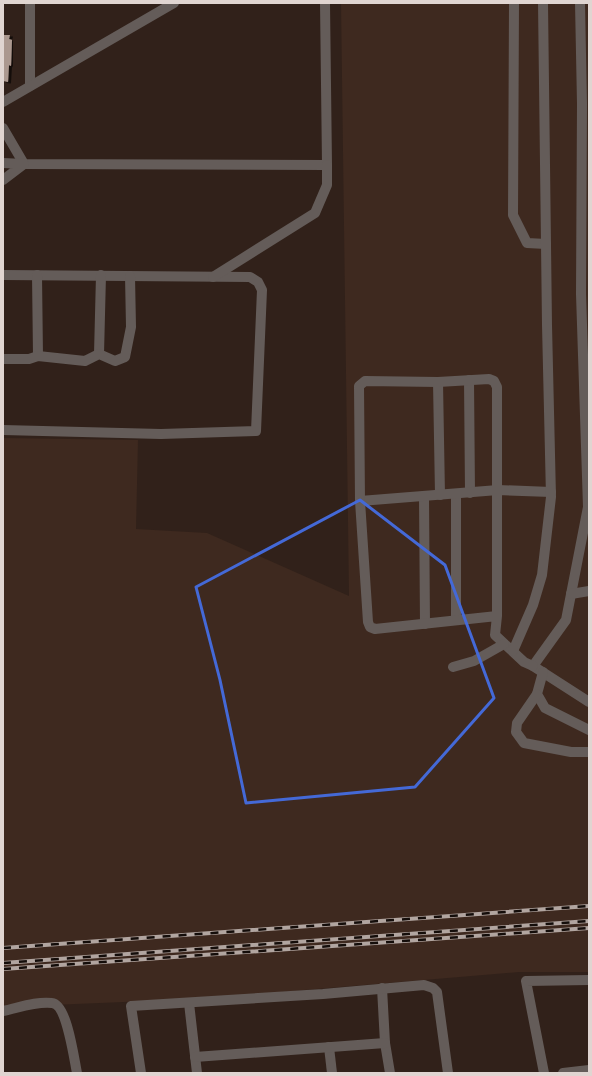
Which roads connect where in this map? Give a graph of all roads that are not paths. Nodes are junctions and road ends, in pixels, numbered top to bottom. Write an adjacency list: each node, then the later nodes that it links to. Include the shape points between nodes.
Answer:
1 (30, 3): 7 (street)
2 (174, 3): 7 (street)
3 (326, 3): 12 (street)
4 (514, 3): 14 (street, via 513,215 527,243)
5 (543, 3): 14 (street)
6 (580, 3): 26 (street, via 581,294)
7 (30, 86): 8 (street)
8 (3, 102)
9 (3, 128): 11 (street)
10 (3, 163): 11 (street)
11 (24, 164): 12 (street); 13 (street)
12 (327, 165): 19 (street, via 327,185 315,213)
13 (3, 180)
14 (546, 244): 28 (street)
15 (3, 274): 16 (street)
16 (37, 275): 17 (street); 21 (street)
17 (101, 275): 18 (street); 20 (street)
18 (130, 276): 19 (street); 20 (street, via 131,327 125,357 115,361)
19 (213, 276): 25 (street, via 250,277 258,282 262,290 256,431 160,434)
20 (99, 354): 21 (street, via 85,361)
21 (38, 356): 22 (street, via 28,359)
22 (3, 359)
23 (469, 380): 24 (street); 27 (street, via 489,379 494,381 497,387); 29 (street)
24 (438, 382): 31 (street); 33 (street, via 371,380 359,386)
25 (3, 430)
26 (588, 433): 34 (street)
27 (498, 490): 28 (street); 29 (street); 37 (street)
28 (551, 492): 41 (street, via 542,575)
29 (470, 493): 30 (street)
30 (456, 494): 31 (street); 38 (street)
31 (440, 495): 32 (street)
32 (424, 496): 33 (street); 39 (street)
33 (360, 501): 39 (street, via 370,627 375,629)
34 (585, 546): 36 (street)
35 (589, 591): 36 (street)
36 (571, 594): 42 (street, via 566,620)
37 (497, 616): 38 (street); 40 (street, via 495,635)
38 (456, 620): 39 (street)
39 (426, 624)
40 (504, 644): 41 (street); 43 (street, via 474,661)
41 (512, 651): 42 (street)
42 (533, 666): 44 (street)
43 (453, 667)
44 (543, 672): 45 (street); 46 (street)
45 (537, 694): 47 (street, via 545,708); 48 (street, via 517,724 516,732 524,744 571,752)
46 (589, 702)
47 (589, 730)
48 (589, 752)
49 (589, 980): 63 (street, via 526,981)
50 (382, 988): 51 (street); 53 (street); 62 (street, via 424,985 437,992)
51 (189, 1003): 55 (street); 58 (street, via 131,1006)
52 (3, 1011): 57 (street, via 53,1002 59,1005 65,1017)
53 (385, 1043): 54 (street); 61 (street)
54 (329, 1047): 55 (street); 60 (street)
55 (195, 1057): 59 (street)
56 (589, 1070): 64 (street)
57 (77, 1073)
58 (141, 1073)
59 (197, 1073)
60 (332, 1073)
61 (390, 1073)
62 (448, 1073)
63 (544, 1073)
64 (563, 1073)

